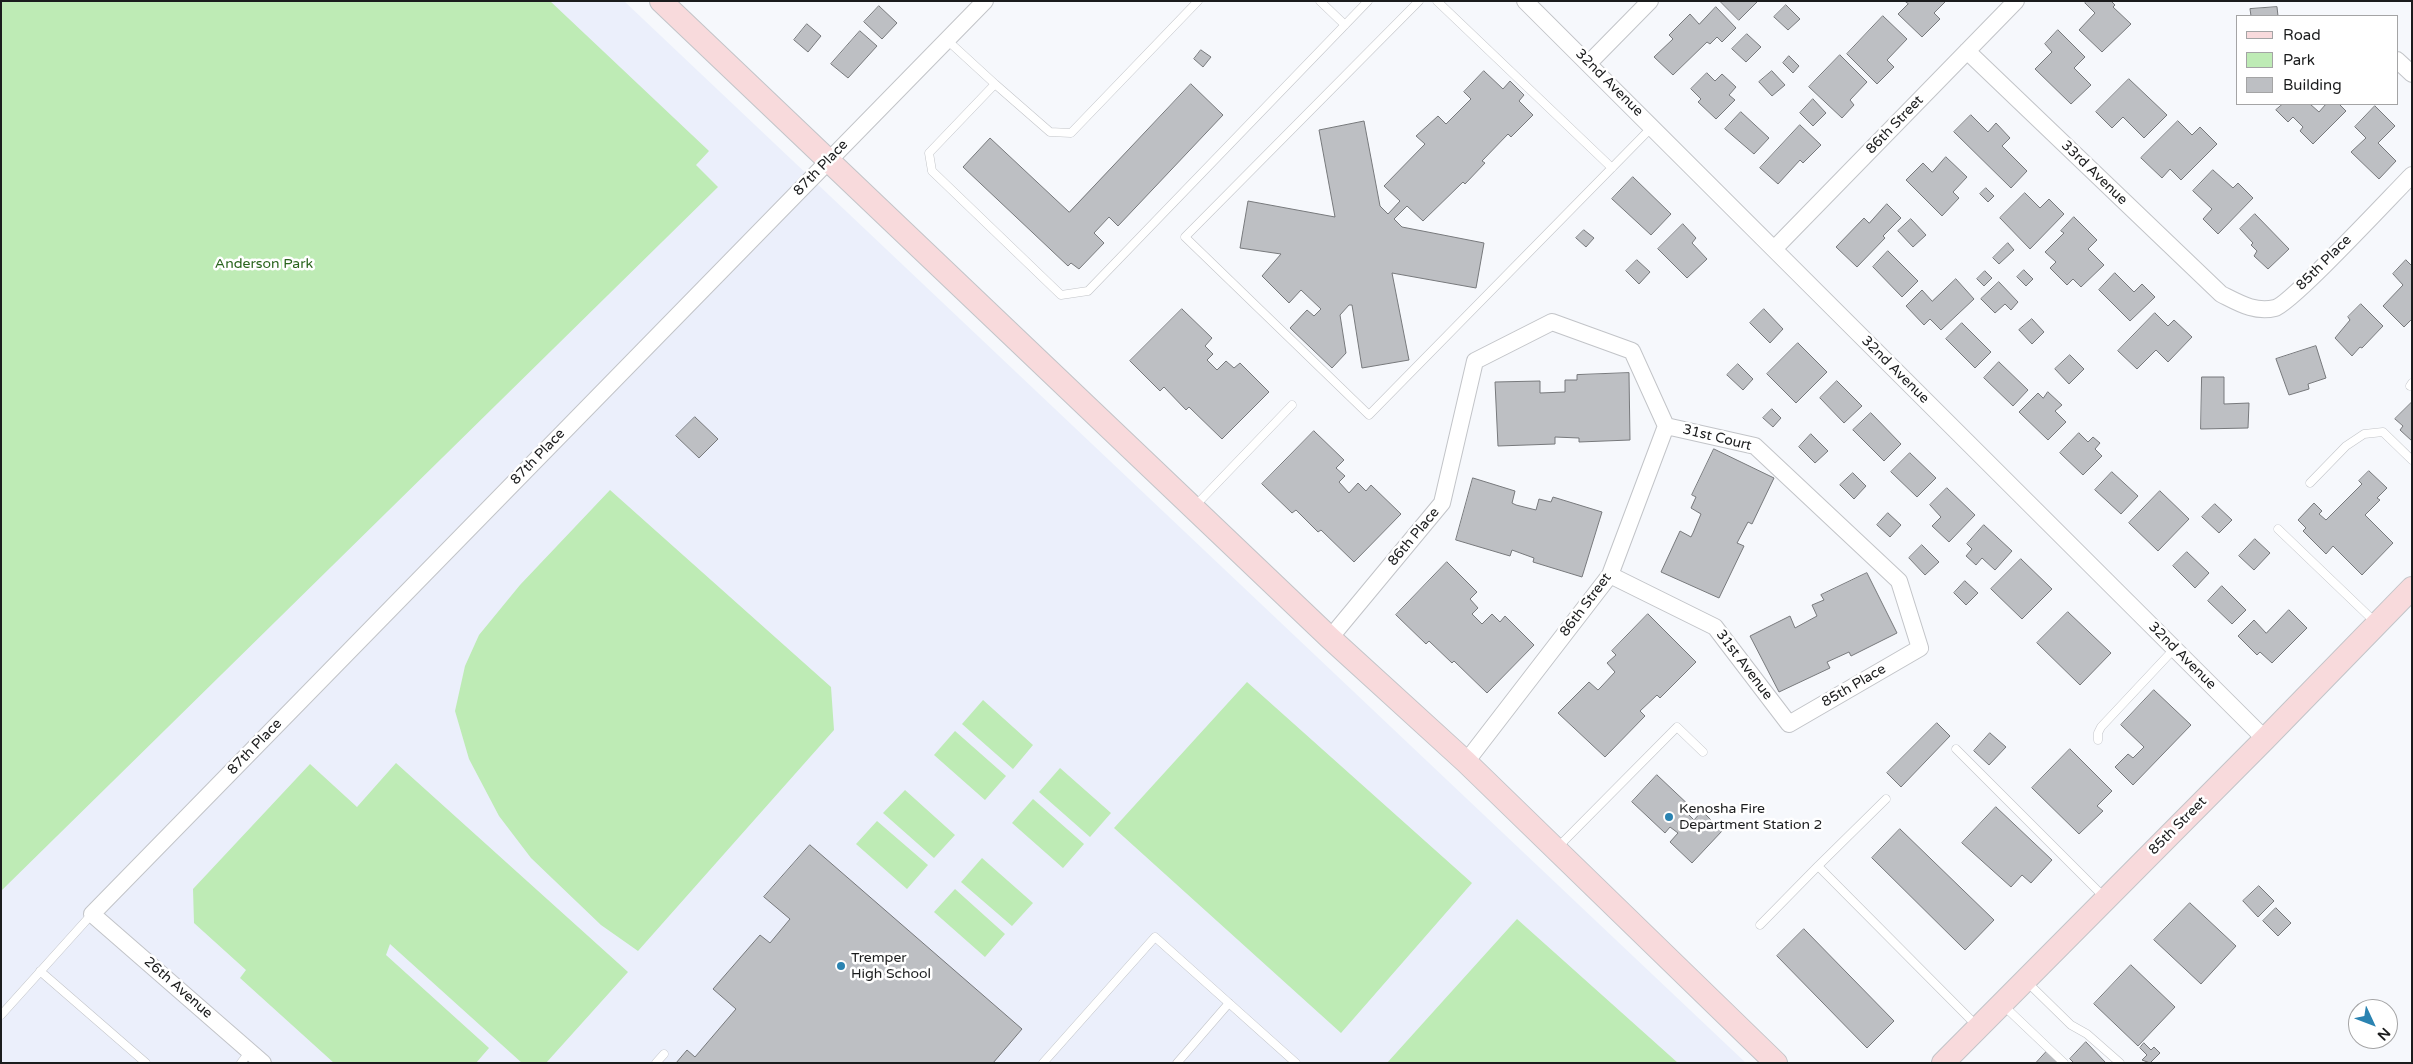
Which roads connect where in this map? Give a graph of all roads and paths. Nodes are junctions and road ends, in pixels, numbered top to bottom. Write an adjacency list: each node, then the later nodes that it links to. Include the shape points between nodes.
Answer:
1 (661, 1): 19 (street)
2 (985, 1): 12 (street, 87th Place)
3 (1198, 1): 17 (lane, via 1071,133 1050,132)
4 (1320, 1): 11 (lane)
5 (1368, 1): 11 (lane)
6 (1419, 1): 20 (lane, via 1185,237 1369,415)
7 (1437, 1): 20 (lane)
8 (1525, 1): 15 (street, 32nd Avenue)
9 (1650, 1): 15 (street)
10 (2016, 1): 13 (street, 86th Street)
11 (1345, 25): 17 (lane, via 1088,291 1061,295 932,171 929,153)
12 (947, 40): 17 (lane); 19 (street, 87th Place)
13 (1967, 52): 22 (street, 86th Street); 23 (street, 33rd Avenue)
14 (2398, 61): 16 (street)
15 (1589, 63): 18 (street, 32nd Avenue)
16 (2412, 74)
17 (995, 84)
18 (1653, 127): 20 (lane); 22 (street, 32nd Avenue)
19 (829, 160): 29 (street); 47 (street, 87th Place)
20 (1612, 168)
21 (2412, 175): 23 (street, 85th Place, via 2304,285 2277,308 2250,308)
22 (1774, 249): 36 (street, 32nd Avenue)
23 (2221, 294)
24 (1475, 361): 26 (street, 31st Court, via 1552,322 1632,350); 34 (street, 86th Place, via 1442,503)
25 (1292, 405): 29 (lane)
26 (1666, 426): 31 (street, 86th Street); 35 (street, 31st Court, via 1755,446 1899,580)
27 (2412, 460): 28 (lane, via 2384,432 2364,434 2346,446)
28 (2310, 483)
29 (1194, 508): 34 (street)
30 (2278, 529): 33 (lane)
31 (1610, 575): 37 (street, 31st Avenue, via 1715,627); 42 (street, 86th Street)
32 (2412, 588): 33 (street, 85th Street)
33 (2377, 624): 38 (street, 85th Street)
34 (1330, 638): 42 (street)
35 (1920, 648): 37 (street, 85th Place)
36 (2175, 648): 38 (street, 32nd Avenue); 39 (lane, via 2101,726)
37 (1789, 724)
38 (2265, 739): 46 (street, 85th Street)
39 (2098, 740)
40 (1956, 749): 46 (lane)
41 (1703, 752): 44 (lane, via 1677,728)
42 (1466, 762): 44 (street)
43 (1886, 799): 45 (lane)
44 (1555, 849): 63 (street)
45 (1818, 866): 48 (lane); 54 (lane)
46 (2106, 899): 50 (street, 85th Street)
47 (92, 914): 49 (lane); 56 (street, 26th Avenue)
48 (1760, 925)
49 (40, 970): 53 (lane); 57 (lane)
50 (2026, 980): 52 (street, 85th Street); 66 (lane, via 2071,1025 2087,1034)
51 (1229, 1003): 60 (lane, via 1155,937); 61 (lane); 62 (lane)
52 (2002, 1004): 54 (street, 85th Street); 65 (lane)
53 (1, 1015)
54 (1979, 1027): 64 (street, 85th Street)
55 (664, 1054): 59 (lane)
56 (245, 1057): 58 (street, 26th Avenue)
57 (146, 1063)
58 (263, 1063)
59 (656, 1063)
60 (1043, 1063)
61 (1177, 1063)
62 (1296, 1063)
63 (1776, 1063)
64 (1943, 1063)
65 (2064, 1063)
66 (2120, 1063)

